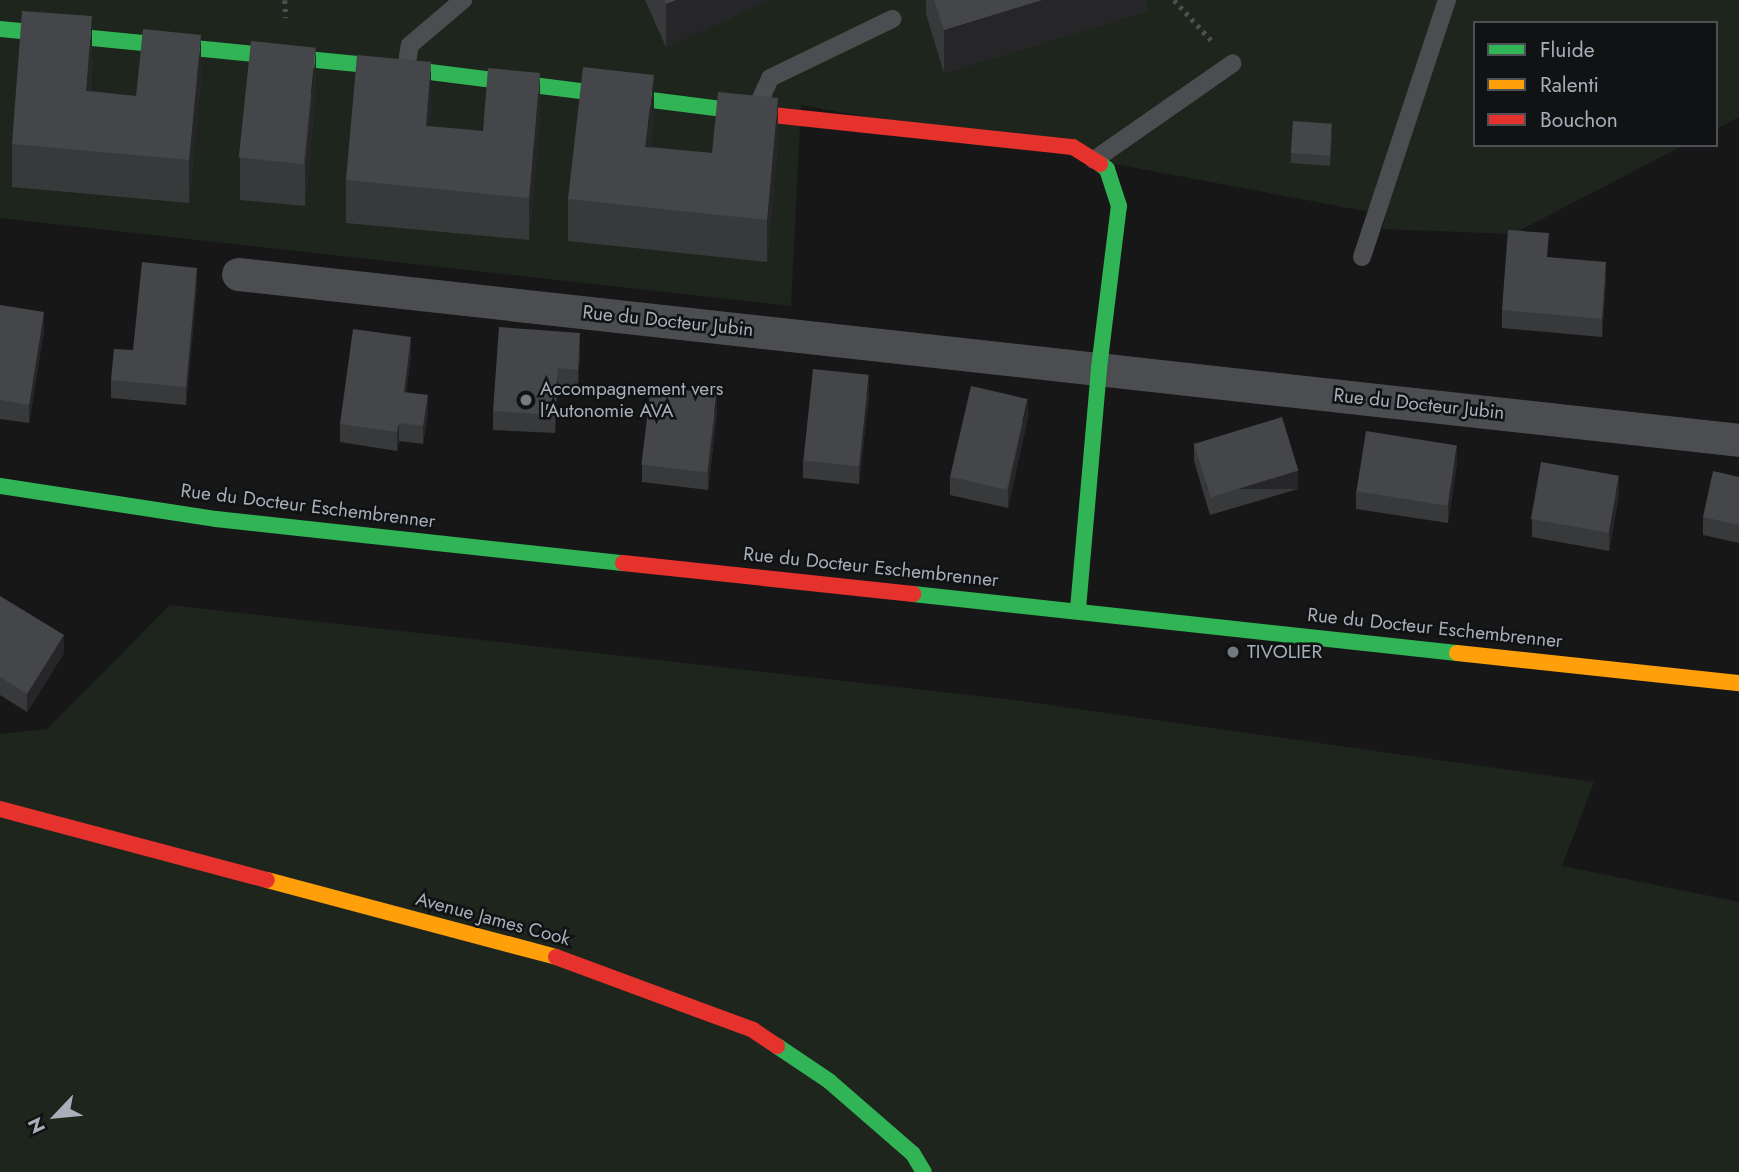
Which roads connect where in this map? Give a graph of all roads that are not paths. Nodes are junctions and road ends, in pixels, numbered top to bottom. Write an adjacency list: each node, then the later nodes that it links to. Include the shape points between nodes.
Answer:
1 (463, 0): 6 (lane, via 410,45)
2 (1447, 0): 9 (lane)
3 (892, 19): 7 (lane, via 770,78)
4 (0, 29): 6 (street)
5 (1233, 63): 8 (lane)
6 (406, 68): 7 (street)
7 (754, 113): 8 (street, via 1073,147)
8 (1094, 160): 11 (street, via 1107,169 1119,206)
9 (1362, 257)
10 (238, 274): 11 (street, Rue du Docteur Jubin)
11 (1099, 368): 12 (street, Rue du Docteur Jubin); 14 (street)
12 (1739, 440)
13 (0, 486): 14 (street, Rue du Docteur Eschembrenner, via 230,520)
14 (1078, 609): 15 (street, Rue du Docteur Eschembrenner)
15 (1739, 683)
16 (0, 809): 17 (street, Avenue James Cook, via 575,962 753,1030 829,1082 913,1154)
17 (924, 1172)

